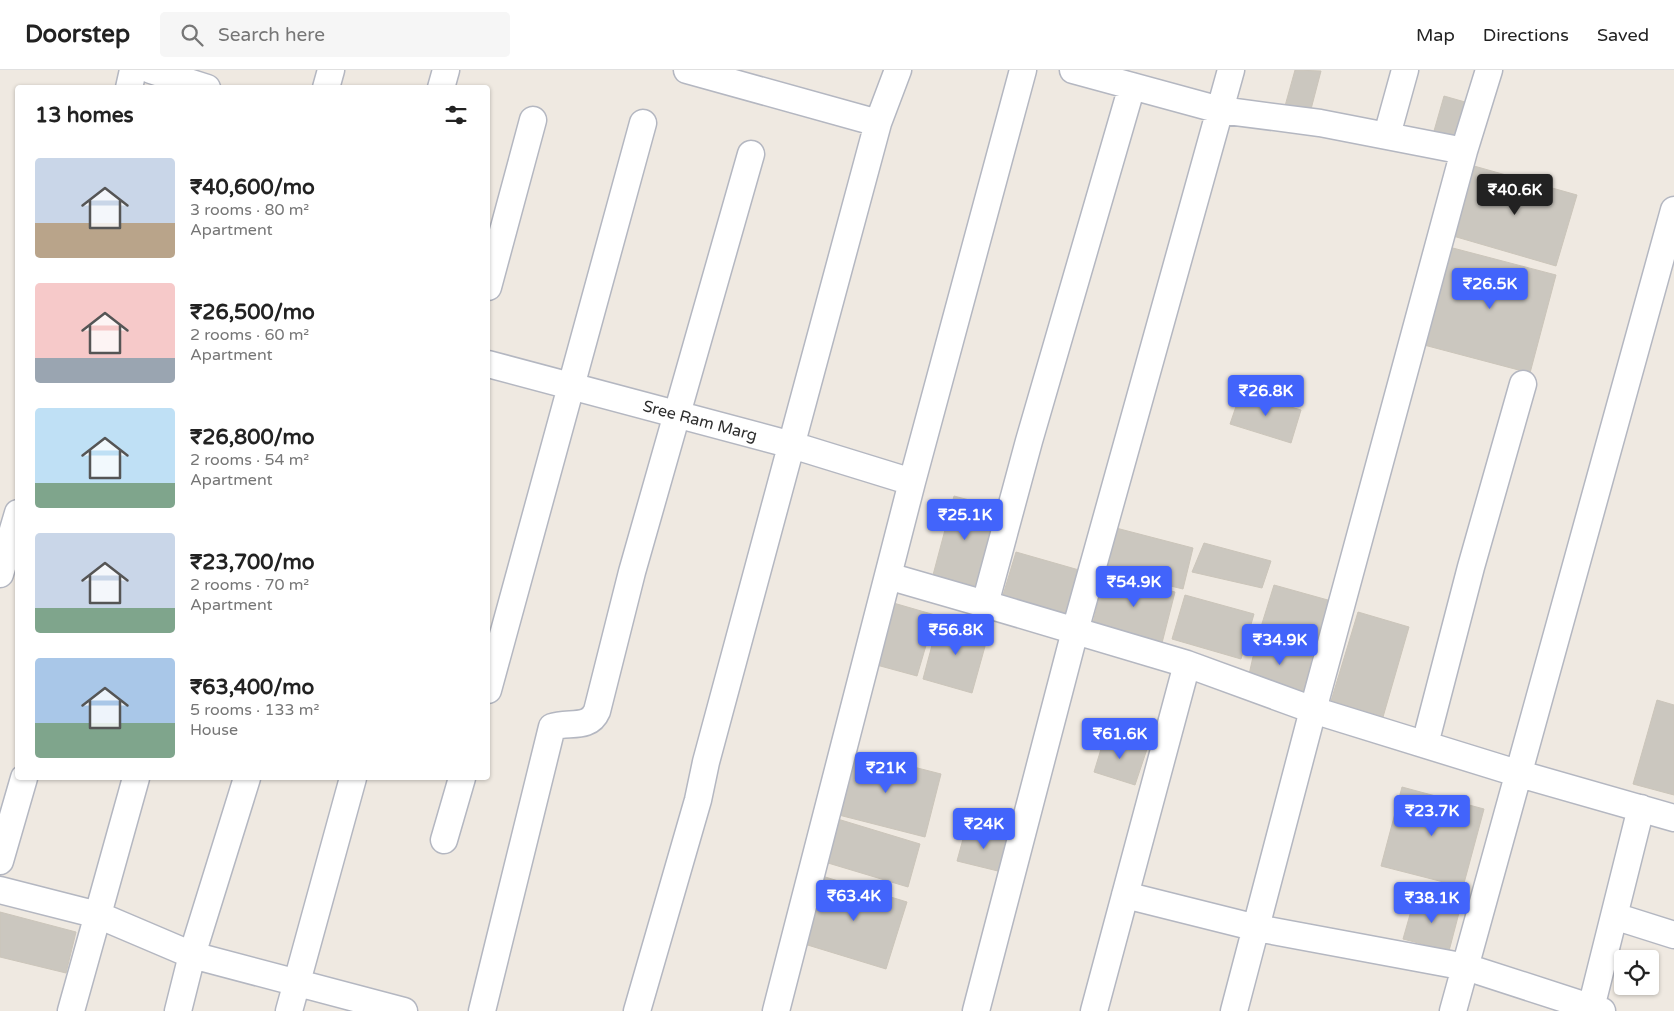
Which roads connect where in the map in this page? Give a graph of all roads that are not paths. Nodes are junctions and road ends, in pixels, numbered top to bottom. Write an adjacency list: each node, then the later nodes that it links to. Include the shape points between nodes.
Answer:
1 (133, 70): 12 (street)
2 (151, 70): 13 (street)
3 (331, 70): 14 (street)
4 (446, 70): 15 (street)
5 (687, 70): 19 (street)
6 (898, 70): 19 (street)
7 (1023, 70): 31 (street)
8 (1074, 70): 16 (street)
9 (1231, 70): 17 (street)
10 (1405, 70): 21 (street)
11 (1489, 70): 22 (street)
12 (130, 85)
13 (198, 85)
14 (327, 85)
15 (442, 85)
16 (1132, 86): 17 (street); 35 (street)
17 (1220, 110): 21 (street); 36 (street)
18 (533, 120): 25 (street)
19 (878, 122): 30 (street)
20 (643, 123): 28 (street)
21 (1387, 135): 22 (street)
22 (1464, 151): 39 (street)
23 (751, 154): 29 (street)
24 (1674, 210): 41 (street)
25 (490, 280)
26 (490, 365): 28 (street, Sree Ram Marg)
27 (1523, 384): 40 (street)
28 (570, 386): 29 (street, Sree Ram Marg); 38 (street)
29 (676, 415): 30 (street, Sree Ram Marg); 65 (street, via 597,711 587,724 552,727 548,737)
30 (792, 445): 31 (street, Sree Ram Marg); 66 (street, via 698,800)
31 (912, 482): 34 (street)
32 (15, 523): 33 (street)
33 (0, 574)
34 (888, 576): 35 (street); 67 (street)
35 (985, 604): 36 (street)
36 (1075, 631): 37 (street); 68 (street)
37 (1188, 664): 39 (street); 52 (street)
38 (490, 683)
39 (1313, 710): 40 (street); 55 (street)
40 (1425, 744): 41 (street)
41 (1520, 774): 47 (street); 58 (street)
42 (23, 780): 50 (street)
43 (135, 780): 53 (street)
44 (246, 780): 57 (street)
45 (352, 780): 59 (street)
46 (461, 780): 49 (street)
47 (1640, 808): 48 (street); 54 (street)
48 (1674, 818)
49 (444, 840)
50 (0, 861)
51 (0, 890): 53 (street)
52 (1125, 895): 55 (street); 69 (street)
53 (98, 916): 57 (street); 62 (street)
54 (1614, 916): 56 (street); 60 (street)
55 (1256, 928): 58 (street); 70 (street)
56 (1674, 936)
57 (192, 955): 59 (street); 63 (street)
58 (1466, 967): 60 (street); 71 (street)
59 (297, 982): 61 (street); 64 (street)
60 (1582, 1008)
61 (396, 1010)
62 (71, 1011)
63 (178, 1011)
64 (289, 1011)
65 (482, 1011)
66 (637, 1011)
67 (776, 1011)
68 (976, 1011)
69 (1094, 1011)
70 (1234, 1011)
71 (1453, 1011)

